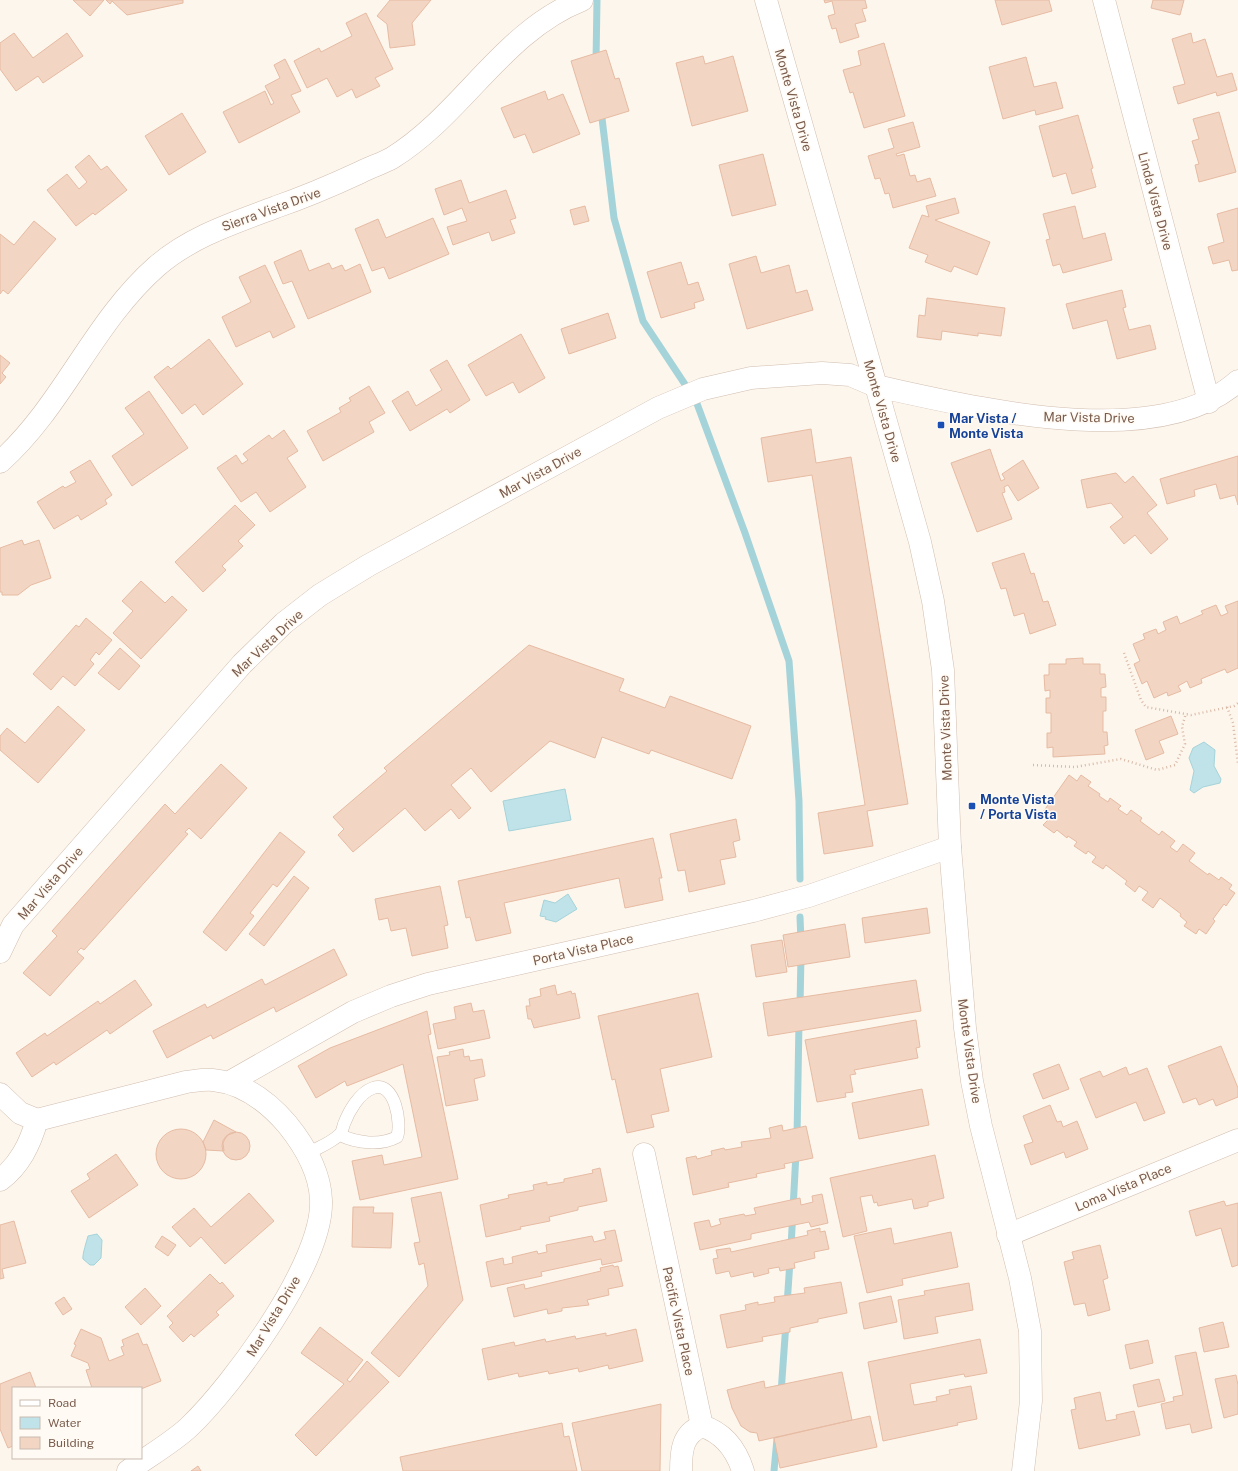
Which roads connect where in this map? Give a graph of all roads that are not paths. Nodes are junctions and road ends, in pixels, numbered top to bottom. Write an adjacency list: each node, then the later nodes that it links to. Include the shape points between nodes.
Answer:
1 (582, 0): 7 (street, Sierra Vista Drive, via 566,6 538,24 501,56 451,110 415,142 391,158 320,191 207,233 180,248 157,266 129,294 98,334 37,423 17,447)
2 (766, 0): 5 (street, Monte Vista Drive)
3 (1104, 0): 6 (street, Linda Vista Drive)
4 (1238, 381): 6 (street, Mar Vista Drive)
5 (876, 386): 6 (street, Mar Vista Drive, via 982,409 1045,418 1151,418 1185,411); 8 (street, Monte Vista Drive, via 920,542 933,601 943,670); 9 (street, Mar Vista Drive, via 850,375 822,372 751,378 703,389 658,408 368,565 320,595 284,623 242,664)
6 (1209, 402)
7 (0, 462)
8 (950, 847): 11 (street, Porta Vista Place, via 809,896 753,911 436,982 398,994 353,1012); 19 (street, Monte Vista Drive, via 962,1005 972,1081)
9 (7, 924): 10 (street, Mar Vista Drive)
10 (0, 952)
11 (228, 1083): 13 (street, Mar Vista Drive, via 212,1079 186,1082); 16 (street, Mar Vista Drive, via 259,1098 276,1112)
12 (0, 1094): 13 (street, via 20,1113)
13 (37, 1120): 18 (street, via 25,1153)
14 (340, 1134): 14 (lane, via 360,1098 372,1088 381,1087 389,1092 395,1104 400,1129 397,1137 387,1142 373,1142 350,1140); 16 (lane)
15 (1238, 1140): 19 (street, Loma Vista Place)
16 (307, 1154): 21 (street, Mar Vista Drive, via 319,1184 322,1200 320,1219 314,1240 288,1296 245,1363 189,1427)
17 (644, 1154): 20 (street, Pacific Vista Place)
18 (0, 1180)
19 (1008, 1235): 24 (street, Monte Vista Drive, via 1025,1304 1031,1350 1031,1401)
20 (702, 1426): 22 (street, via 689,1434 683,1446); 23 (street, via 722,1436 733,1448)
21 (128, 1471)
22 (681, 1471)
23 (743, 1471)
24 (1023, 1471)

